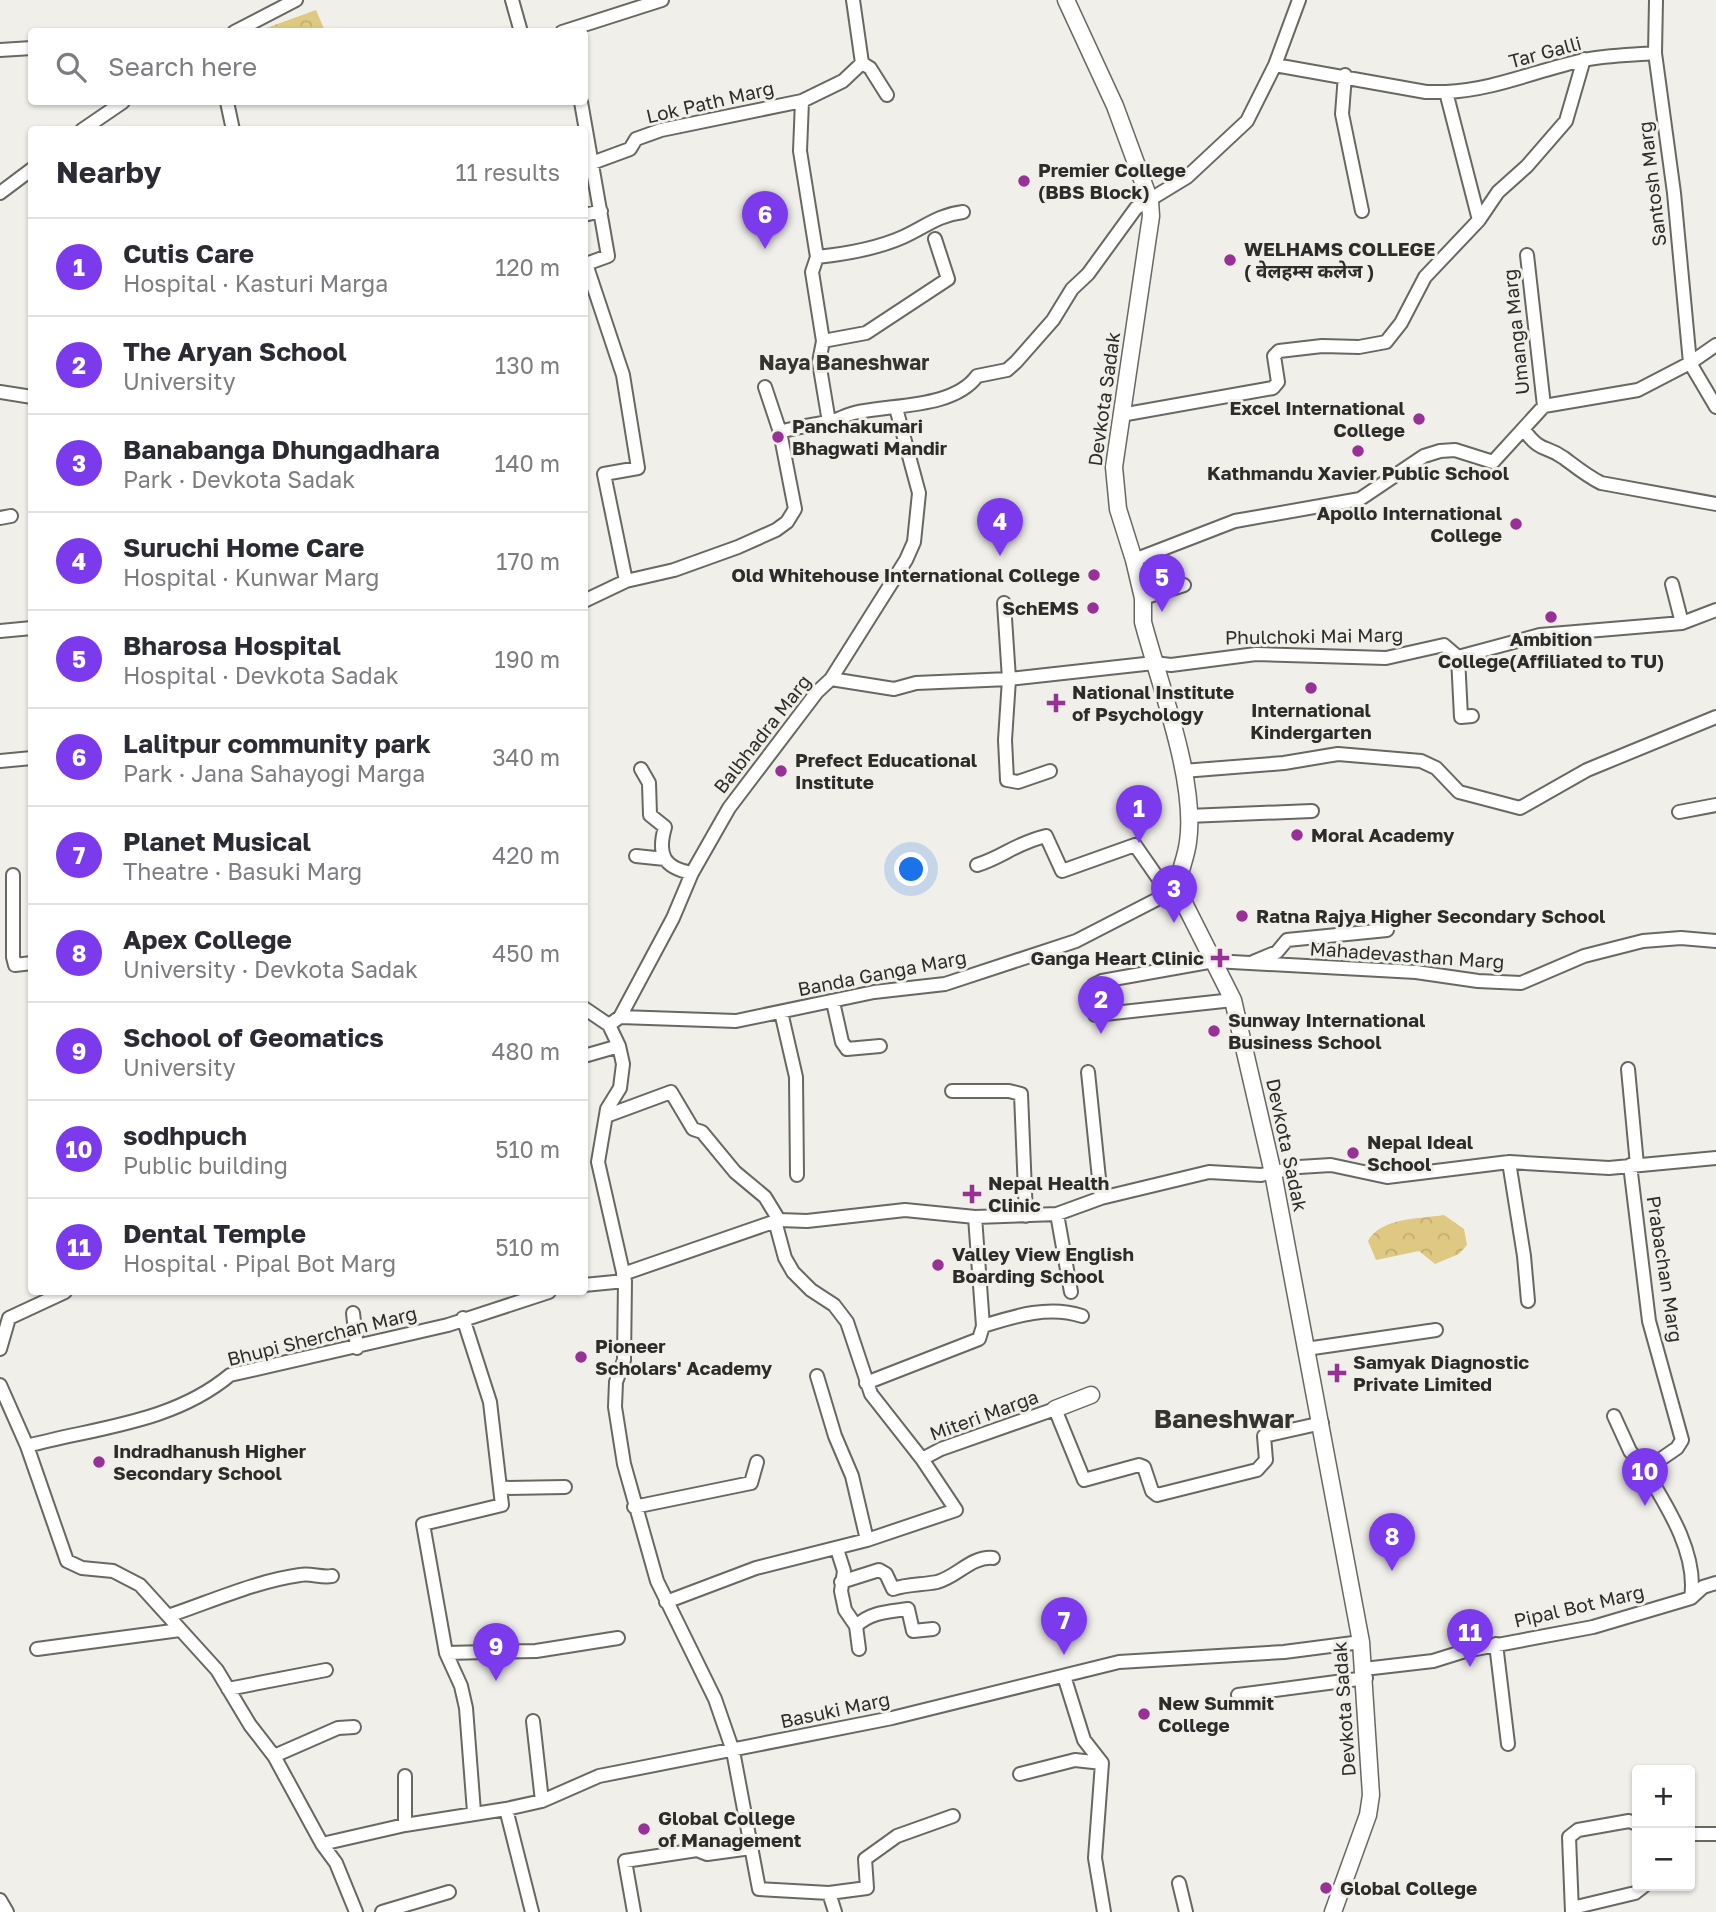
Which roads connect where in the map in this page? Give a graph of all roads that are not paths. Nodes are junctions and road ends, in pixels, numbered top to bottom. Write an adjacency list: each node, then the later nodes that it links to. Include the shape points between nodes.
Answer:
1 (296, 0): 8 (street)
2 (512, 0): 9 (street)
3 (662, 0): 10 (street)
4 (853, 0): 15 (street)
5 (1066, 0): 31 (main road, Devkota Sadak, via 1115,106)
6 (1299, 0): 16 (street)
7 (1656, 0): 13 (street, Santosh Marg)
8 (242, 28)
9 (520, 28)
10 (576, 28)
11 (28, 48): 12 (street)
12 (0, 50)
13 (1655, 53): 14 (street, Tar Galli); 44 (street, Santosh Marg)
14 (1584, 60): 18 (street, Tar Galli, via 1520,79); 36 (street, via 1566,121)
15 (862, 63): 19 (street); 20 (street, Lok Path Marg, via 843,81)
16 (1275, 65): 17 (street, Tar Galli); 31 (street, via 1247,121 1212,157)
17 (1345, 75): 18 (street, Tar Galli); 33 (street, via 1342,114)
18 (1446, 92): 36 (street)
19 (887, 96)
20 (802, 101): 28 (street, Lok Path Marg, via 661,130 636,139 630,149); 39 (street, via 800,152)
21 (118, 105): 24 (street)
22 (228, 105): 25 (street)
23 (582, 105): 26 (street)
24 (88, 126)
25 (232, 126)
26 (585, 126)
27 (588, 141): 28 (street)
28 (592, 163): 32 (street)
29 (28, 172): 30 (street)
30 (0, 193)
31 (1150, 201): 50 (street, via 1136,208 1053,320 1007,370 977,376 957,394); 51 (main road, Devkota Sadak)
32 (601, 211): 35 (street); 40 (street, via 608,256)
33 (1362, 211)
34 (963, 212): 39 (street, via 944,214 888,242)
35 (588, 214)
36 (1479, 220): 51 (street, via 1426,277 1386,342 1284,351 1274,356 1278,382 1273,388)
37 (935, 239): 42 (street, via 948,279 866,333)
38 (1527, 255): 48 (street, Umanga Marg)
39 (817, 257): 42 (street, via 813,272)
40 (588, 263)
41 (588, 270): 57 (street, via 622,375 638,468 604,474)
42 (823, 341): 52 (street, via 819,362)
43 (1716, 345): 44 (street)
44 (1690, 363): 48 (street, via 1638,390); 49 (street)
45 (765, 387): 54 (street)
46 (0, 392): 47 (street)
47 (28, 396)
48 (1544, 406): 53 (street)
49 (1716, 407)
50 (896, 408): 52 (street, via 852,413); 69 (street, via 919,493 914,542)
51 (1121, 415): 56 (main road, Devkota Sadak, via 1115,491)
52 (830, 422): 54 (street)
53 (1524, 430): 55 (street, via 1536,446 1601,483); 56 (street, via 1493,462 1455,450 1440,451 1424,456 1360,499 1235,521)
54 (780, 432): 57 (street, via 795,509 787,522 738,547)
55 (1716, 504)
56 (1134, 560): 60 (main road, Devkota Sadak)
57 (626, 581): 61 (street)
58 (1672, 584): 64 (street)
59 (1185, 585): 60 (street)
60 (1143, 598): 68 (main road, Devkota Sadak, via 1143,622)
61 (588, 599)
62 (1004, 603): 70 (street)
63 (1716, 610): 64 (street)
64 (1682, 623): 67 (street, via 1540,635)
65 (28, 628): 66 (street)
66 (0, 631)
67 (1458, 657): 68 (street, Phulchoki Mai Marg, via 1444,645 1386,658 1256,654); 71 (street, via 1461,717)
68 (1154, 663): 70 (street, Balbhadra Marg); 77 (main road, Devkota Sadak)
69 (831, 679): 70 (street, Balbhadra Marg, via 894,689 916,683); 85 (street, Balbhadra Marg, via 729,808)
70 (1009, 679): 76 (street, via 1007,780 1018,782)
71 (1472, 716)
72 (1716, 717): 77 (street, via 1587,770 1521,807 1459,792 1436,768 1420,761 1338,754 1284,764)
73 (28, 758): 74 (street)
74 (0, 761)
75 (640, 769): 83 (street, via 649,783 650,815 665,827)
76 (1050, 771)
77 (1183, 771): 81 (main road, Devkota Sadak)
78 (1716, 805): 80 (street)
79 (1312, 811): 81 (street)
80 (1679, 811)
81 (1188, 816): 87 (main road, Devkota Sadak, via 1188,842)
82 (636, 856): 83 (street)
83 (664, 859): 85 (street, via 675,870)
84 (977, 865): 87 (street, via 1020,842 1046,836 1062,871 1135,845 1160,881)
85 (692, 873): 97 (street, Balbhadra Marg)
86 (13, 875): 91 (street, via 13,957 15,965)
87 (1177, 889): 90 (main road, Devkota Sadak); 94 (street, Banda Ganga Marg, via 1076,941 1003,965 944,984)
88 (1387, 930): 92 (street, via 1287,940 1277,952)
89 (1716, 942): 92 (street, Mahadevasthan Marg, via 1643,941 1584,956 1521,983 1416,972)
90 (1214, 961): 92 (street, Mahadevasthan Marg); 93 (main road, Devkota Sadak); 93 (street, Mahadevasthan Marg, via 1102,981 1094,985 1092,993 1095,1015)
91 (28, 963)
92 (1248, 964)
93 (1233, 1000): 109 (main road, Devkota Sadak)
94 (833, 1002): 96 (street, Banda Ganga Marg); 100 (street, via 847,1049)
95 (588, 1011): 98 (street)
96 (781, 1012): 97 (street, Banda Ganga Marg, via 736,1021); 110 (street, via 796,1077)
97 (620, 1017): 98 (street, Balbhadra Marg)
98 (609, 1025): 99 (street)
99 (619, 1046): 101 (street); 105 (street, via 623,1077)
100 (880, 1046)
101 (588, 1055)
102 (1628, 1069): 108 (street)
103 (1088, 1072): 111 (street)
104 (952, 1091): 113 (street, via 1021,1094)
105 (606, 1116): 115 (street, via 670,1091 693,1129 702,1132 735,1172 765,1197); 116 (street, via 598,1162)
106 (1716, 1158): 108 (street)
107 (1509, 1162): 108 (street, via 1596,1168); 109 (street, via 1387,1177 1331,1165); 121 (street)
108 (1634, 1165): 141 (street, Prabachan Marg, via 1649,1321 1682,1440)
109 (1273, 1173): 111 (street, via 1209,1172); 129 (main road, Devkota Sadak)
110 (797, 1175)
111 (1101, 1198): 112 (street)
112 (1057, 1214): 113 (street); 118 (street)
113 (1026, 1216): 114 (street)
114 (975, 1217): 115 (street, via 905,1210); 125 (street)
115 (777, 1221): 116 (street); 131 (street, via 793,1272 834,1305 847,1322)
116 (624, 1277): 117 (street); 144 (street, via 624,1360 615,1382 615,1407)
117 (588, 1284)
118 (1071, 1292)
119 (59, 1295): 128 (street, via 9,1318)
120 (520, 1295): 124 (street, Bhupi Sherchan Marg)
121 (1528, 1301)
122 (353, 1313): 127 (street)
123 (1082, 1317): 125 (street, via 1062,1309)
124 (463, 1318): 127 (street, Bhupi Sherchan Marg); 143 (street, via 490,1402)
125 (983, 1326): 131 (street, via 979,1339)
126 (1436, 1329): 129 (street)
127 (357, 1348): 138 (street, Bhupi Sherchan Marg, via 230,1375 214,1389 161,1416)
128 (0, 1349)
129 (1306, 1349): 137 (main road, Devkota Sadak)
130 (817, 1376): 145 (street, via 852,1476)
131 (866, 1383): 139 (street)
132 (0, 1385): 134 (street)
133 (1095, 1394): 135 (main road)
134 (2, 1400): 138 (street)
135 (1055, 1409): 137 (street, Miteri Marga, via 1084,1480 1139,1465 1157,1495 1256,1470 1266,1460 1264,1436); 139 (street, Miteri Marga)
136 (1614, 1416): 141 (street, via 1630,1451)
137 (1322, 1423): 158 (main road, Devkota Sadak)
138 (27, 1446): 153 (street, via 67,1561 122,1575 149,1592)
139 (922, 1459): 145 (street, Miteri Marga, via 956,1510)
140 (757, 1462): 144 (street, via 751,1483)
141 (1645, 1470): 151 (street, via 1684,1547 1694,1578)
142 (565, 1487): 143 (street)
143 (502, 1489): 162 (street, via 502,1505 423,1524)
144 (634, 1507): 152 (street)
145 (867, 1541): 146 (street, Miteri Marga)
146 (838, 1549): 149 (street, via 844,1571); 152 (street, Miteri Marga, via 756,1568)
147 (993, 1558): 149 (street, via 983,1557 939,1581 909,1583 893,1590 879,1570)
148 (332, 1576): 153 (street, via 303,1574 281,1579)
149 (841, 1582): 154 (street, via 845,1611)
150 (1716, 1583): 151 (street, Pipal Bot Marg)
151 (1691, 1598): 159 (street, Pipal Bot Marg, via 1592,1627)
152 (667, 1602): 171 (street, via 715,1699)
153 (168, 1616): 156 (street)
154 (856, 1626): 155 (street, via 866,1616 908,1609 913,1631); 161 (street)
155 (933, 1629)
156 (180, 1630): 160 (street); 166 (street)
157 (618, 1638): 162 (street, via 536,1651)
158 (1361, 1642): 164 (main road, Devkota Sadak); 165 (street, Basuki Marg, via 1284,1652 1119,1662)
159 (1496, 1644): 164 (street, Pipal Bot Marg); 170 (street)
160 (37, 1649)
161 (859, 1649)
162 (446, 1653): 178 (street, via 466,1707)
163 (326, 1670): 166 (street)
164 (1365, 1673): 167 (street, Pipal Bot Marg); 200 (main road, Devkota Sadak, via 1371,1766 1368,1815)
165 (1064, 1676): 171 (street, Basuki Marg); 173 (street, via 1084,1740)
166 (228, 1689): 172 (street)
167 (1238, 1695)
168 (533, 1721): 176 (street)
169 (354, 1727): 172 (street, via 338,1728)
170 (1508, 1744)
171 (733, 1751): 176 (street, Basuki Marg, via 599,1776); 185 (street)
172 (274, 1756): 184 (street)
173 (1102, 1763): 174 (street, via 1075,1760); 198 (street, via 1095,1858)
174 (1020, 1774)
175 (405, 1776): 181 (street)
176 (542, 1801): 177 (street, Basuki Marg)
177 (506, 1809): 178 (street, Basuki Marg); 195 (street)
178 (474, 1812): 181 (street, Basuki Marg)
179 (953, 1816): 189 (street, via 897,1836 865,1859 867,1888)
180 (1632, 1822): 191 (street, via 1578,1830 1569,1836)
181 (405, 1825): 184 (street, Basuki Marg)
182 (1695, 1834): 183 (street)
183 (1716, 1834)
184 (322, 1844): 193 (street, via 337,1863)
185 (751, 1848): 189 (street, via 760,1889); 196 (street, via 707,1854 697,1850 625,1861)
186 (1179, 1884): 199 (street)
187 (1638, 1891): 191 (street)
188 (449, 1892): 194 (street)
189 (829, 1893): 197 (street)
190 (0, 1900): 192 (street)
191 (1572, 1910)
192 (7, 1912)
193 (356, 1912)
194 (382, 1912)
195 (532, 1912)
196 (634, 1912)
197 (835, 1912)
198 (1104, 1912)
199 (1186, 1912)
200 (1333, 1912)

